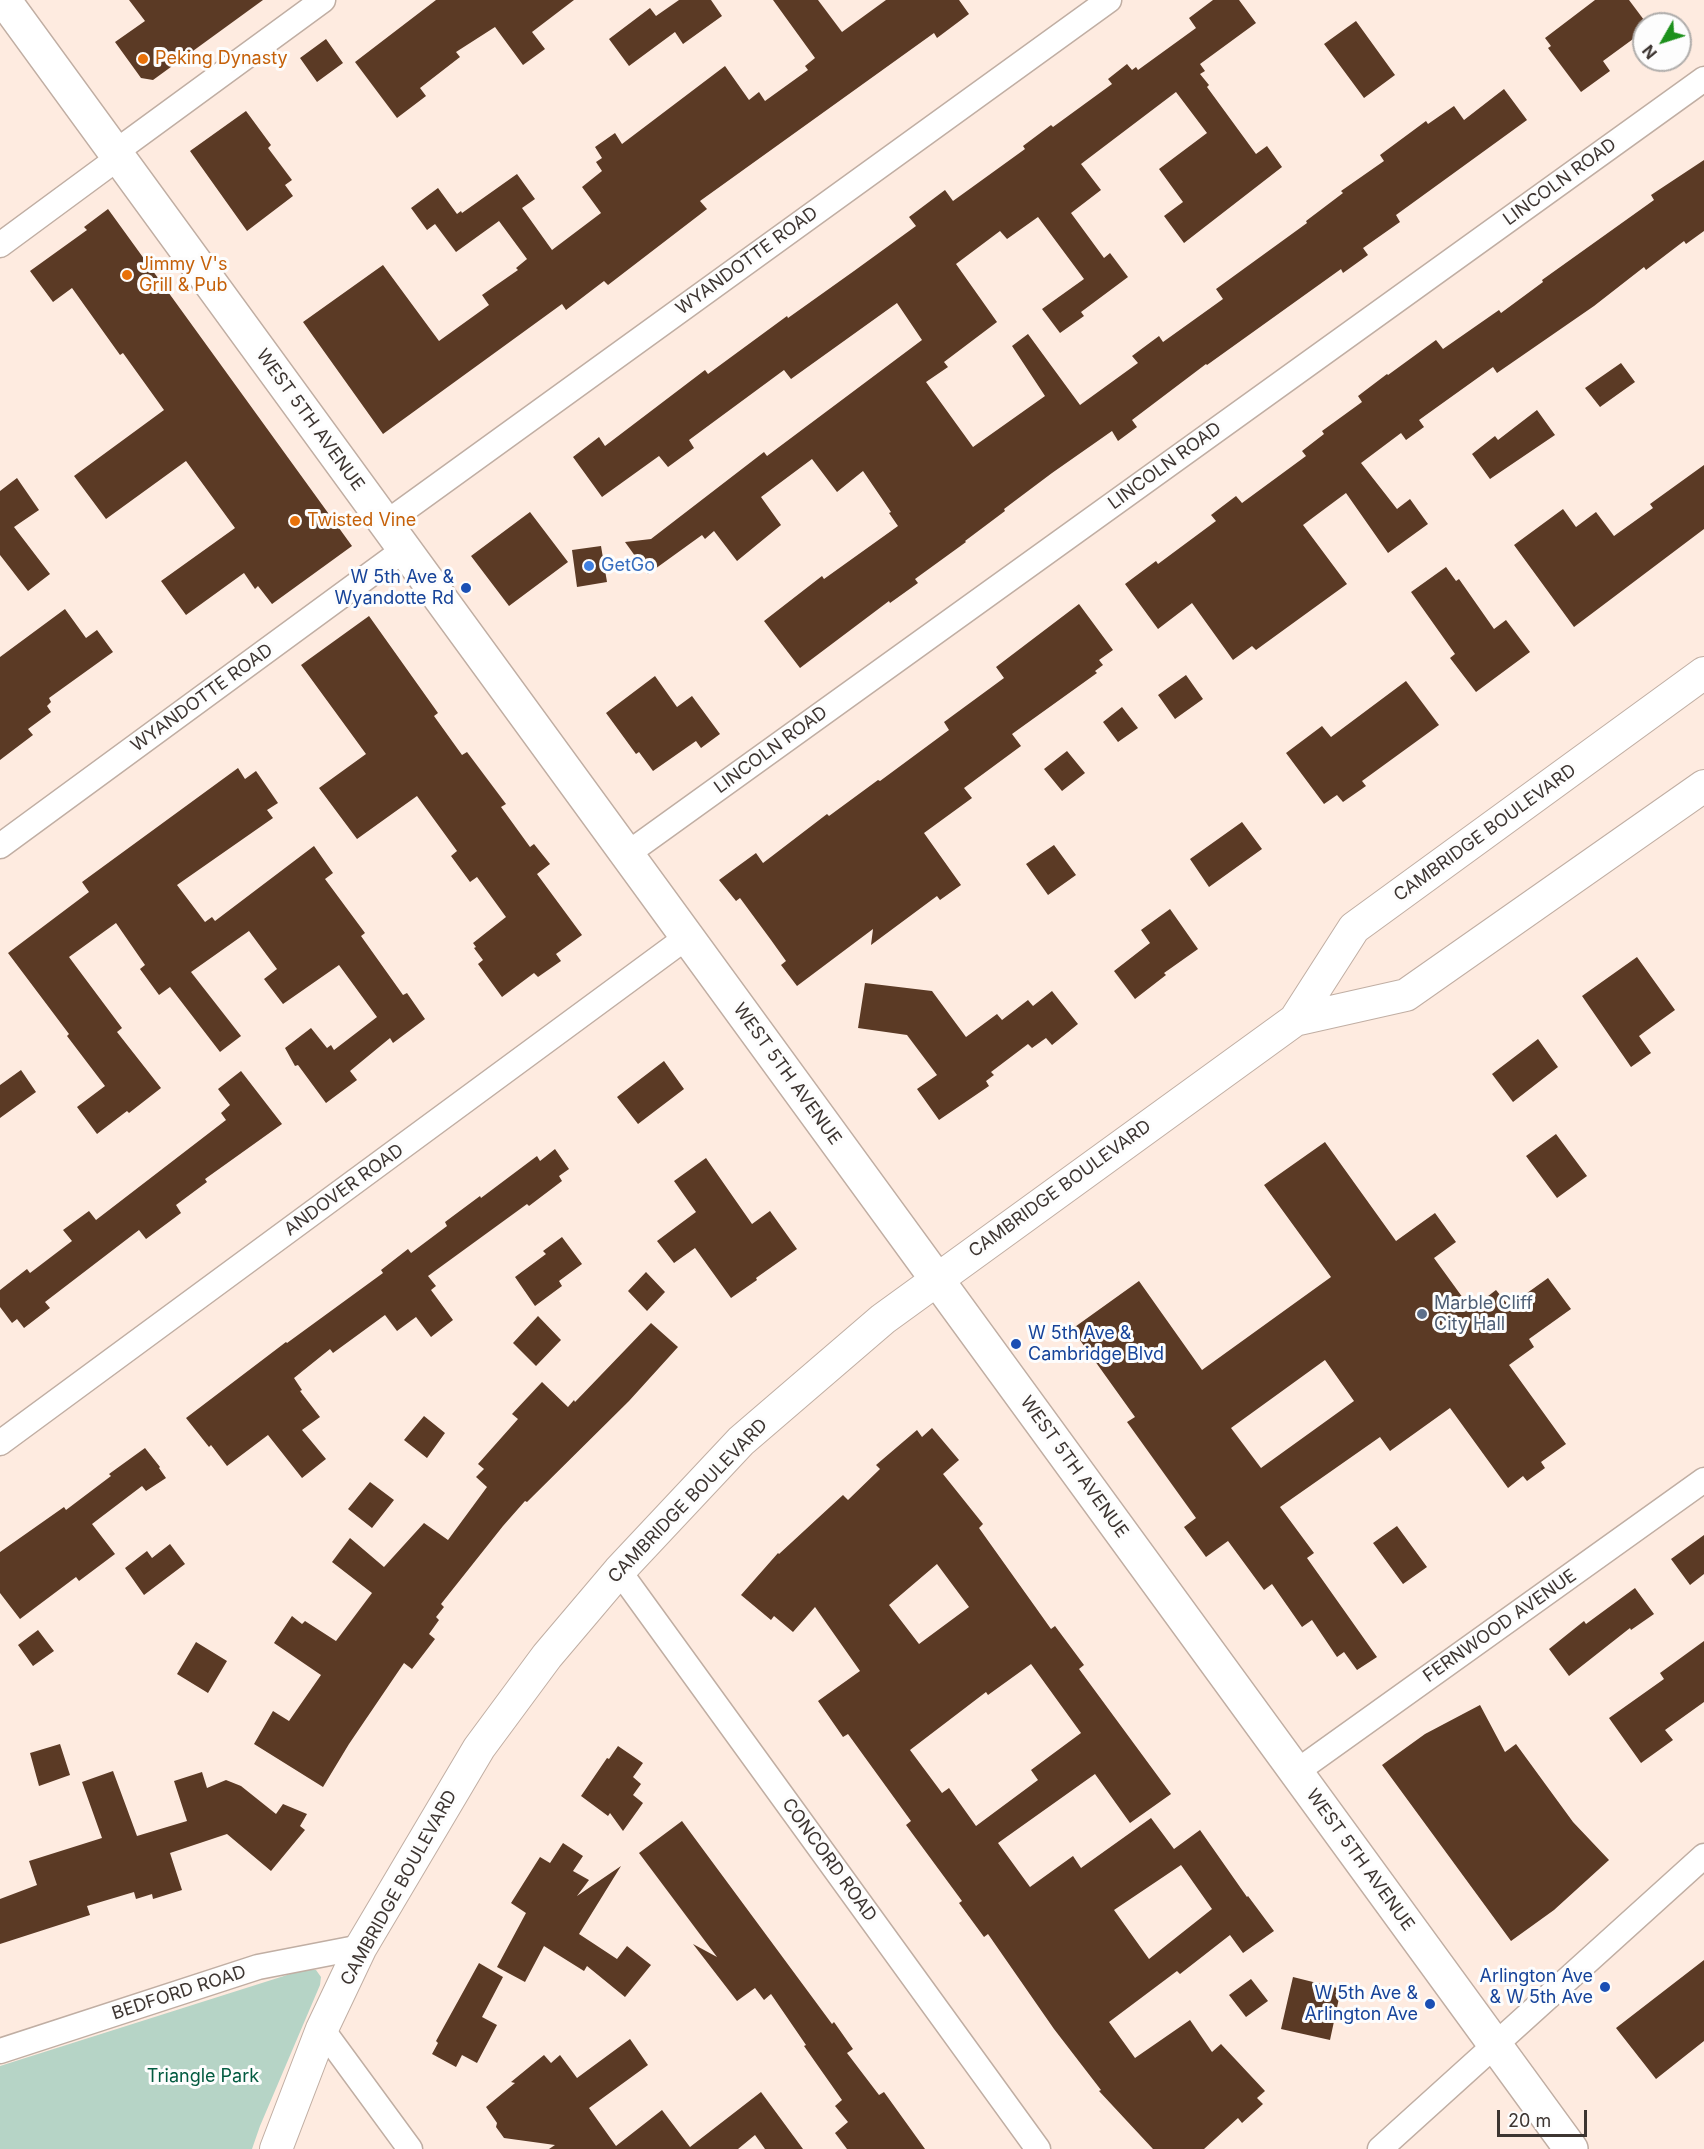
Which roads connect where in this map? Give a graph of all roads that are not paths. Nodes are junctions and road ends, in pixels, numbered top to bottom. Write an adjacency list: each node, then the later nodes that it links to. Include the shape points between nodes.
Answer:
1 (4, 0): 5 (main road, WEST 5TH AVENUE)
2 (323, 0): 5 (street)
3 (1109, 0): 7 (street, WYANDOTTE ROAD)
4 (1704, 79): 11 (street, LINCOLN ROAD)
5 (116, 156): 6 (street); 7 (main road, WEST 5TH AVENUE)
6 (0, 245)
7 (395, 536): 10 (street, WYANDOTTE ROAD); 11 (main road, WEST 5TH AVENUE)
8 (1704, 673): 13 (street, CAMBRIDGE BOULEVARD, via 1354,928)
9 (1704, 786): 13 (street, CAMBRIDGE BOULEVARD, via 1406,995)
10 (0, 846)
11 (627, 854): 12 (main road, WEST 5TH AVENUE)
12 (687, 937): 14 (main road, WEST 5TH AVENUE); 15 (street, ANDOVER ROAD)
13 (1294, 1020): 14 (street, CAMBRIDGE BOULEVARD)
14 (936, 1279): 17 (street, CAMBRIDGE BOULEVARD, via 883,1319 741,1441); 18 (main road, WEST 5TH AVENUE)
15 (0, 1443)
16 (1704, 1480): 18 (street, FERNWOOD AVENUE)
17 (619, 1571): 20 (street, CAMBRIDGE BOULEVARD, via 547,1656 479,1748); 26 (street, CONCORD ROAD)
18 (1296, 1772): 22 (main road, WEST 5TH AVENUE)
19 (1704, 1856): 22 (street)
20 (361, 1947): 21 (street, CAMBRIDGE BOULEVARD); 23 (street, BEDFORD ROAD, via 258,1967)
21 (322, 2029): 24 (street, CAMBRIDGE BOULEVARD); 25 (street)
22 (1496, 2046): 27 (street); 28 (main road, WEST 5TH AVENUE)
23 (0, 2051)
24 (276, 2149)
25 (410, 2149)
26 (1038, 2149)
27 (1380, 2149)
28 (1571, 2149)

